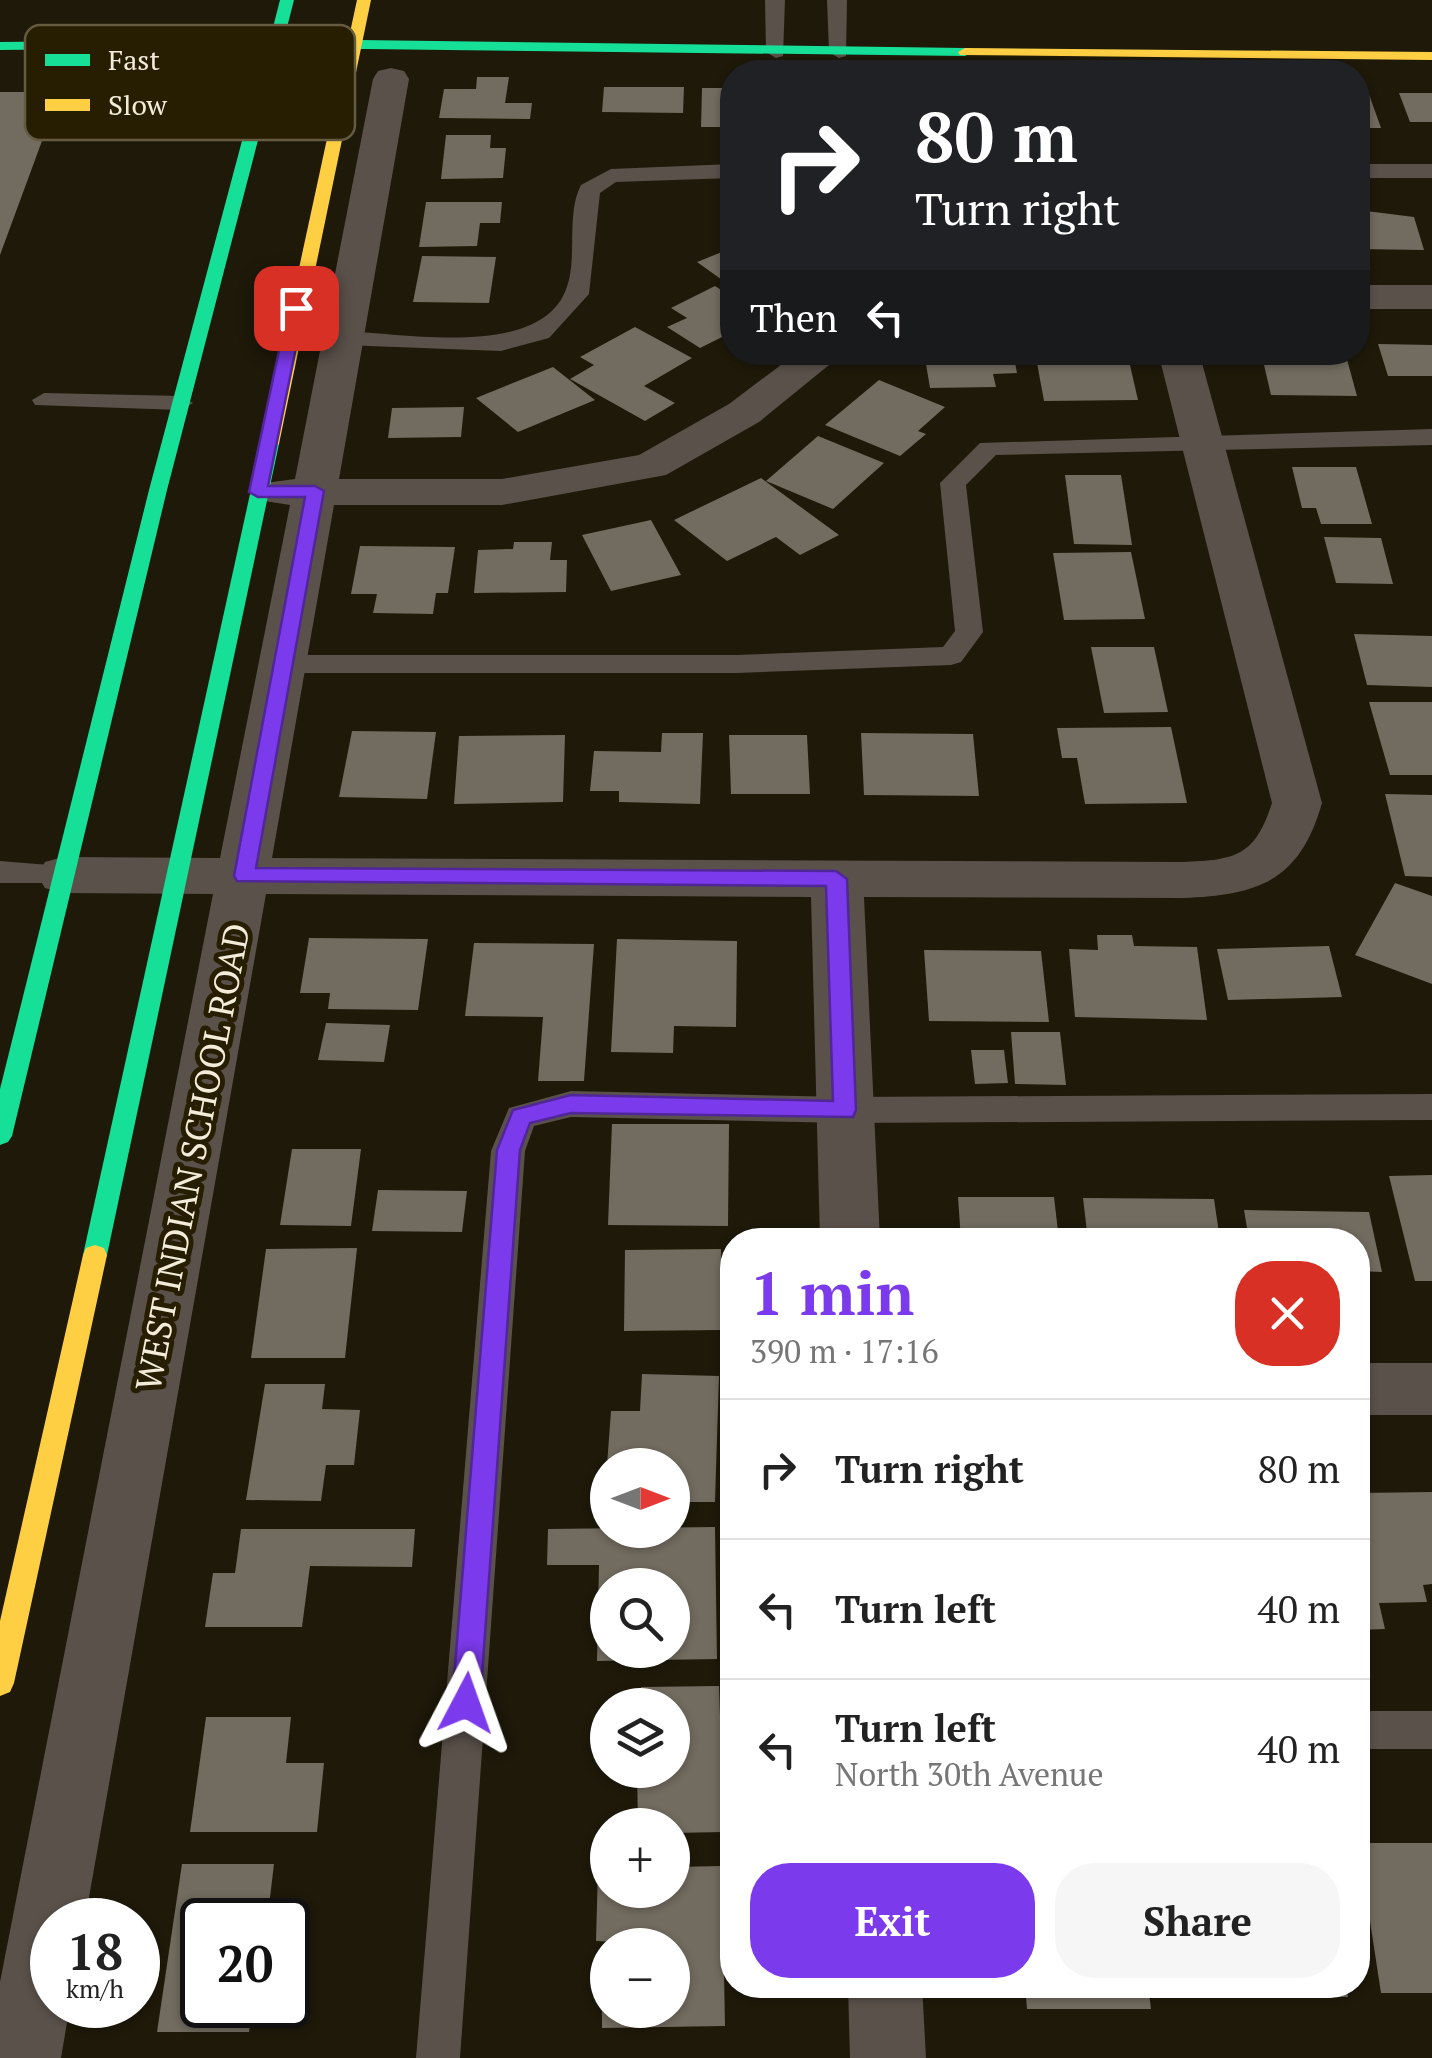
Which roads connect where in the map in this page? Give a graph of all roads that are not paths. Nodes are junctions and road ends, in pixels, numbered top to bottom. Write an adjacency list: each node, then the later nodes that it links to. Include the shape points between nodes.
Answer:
1 (288, 0): 7 (main road)
2 (364, 0): 14 (main road, WEST INDIAN SCHOOL ROAD)
3 (775, 0): 8 (lane)
4 (836, 0): 9 (lane)
5 (0, 24): 6 (main road)
6 (232, 25)
7 (282, 25)
8 (776, 52): 9 (main road); 14 (main road)
9 (840, 52): 12 (main road)
10 (1432, 56): 13 (main road)
11 (355, 58): 14 (main road)
12 (1022, 60)
13 (1272, 60)
14 (373, 62): 15 (main road, WEST INDIAN SCHOOL ROAD); 23 (street, WEST INDIAN SCHOOL ROAD)
15 (355, 129)
16 (251, 140): 27 (main road)
17 (352, 140): 31 (main road, WEST INDIAN SCHOOL ROAD)
18 (720, 171): 23 (lane, via 611,176 589,190 577,294 540,333 501,344)
19 (1370, 171): 20 (lane)
20 (1432, 172)
21 (1370, 297): 22 (street)
22 (1432, 298)
23 (343, 338): 30 (street, WEST INDIAN SCHOOL ROAD)
24 (808, 365): 30 (street, via 744,414 652,466 502,492)
25 (1181, 365): 29 (street)
26 (44, 400): 27 (lane)
27 (181, 403): 34 (main road)
28 (1432, 437): 29 (lane)
29 (1199, 442): 32 (lane, via 990,448 953,483 970,632 950,656 736,664); 37 (street, via 1297,803 1275,854 1208,880)
30 (315, 491): 31 (street); 32 (street, WEST INDIAN SCHOOL ROAD)
31 (258, 492): 35 (main road, WEST INDIAN SCHOOL ROAD)
32 (280, 664): 36 (street, WEST INDIAN SCHOOL ROAD)
33 (0, 872): 34 (lane)
34 (63, 875): 35 (street); 40 (main road)
35 (179, 875): 36 (street); 44 (main road, WEST INDIAN SCHOOL ROAD)
36 (244, 876): 37 (street); 48 (street, WEST INDIAN SCHOOL ROAD)
37 (836, 879): 39 (street)
38 (1432, 1107): 39 (lane)
39 (845, 1110): 41 (street); 49 (lane, via 571,1104 521,1116 508,1150)
40 (0, 1136)
41 (850, 1228)
42 (1370, 1389): 43 (street)
43 (1432, 1389)
44 (0, 1683)
45 (1370, 1730): 46 (lane)
46 (1432, 1730)
47 (886, 1998): 50 (street)
48 (23, 2058)
49 (438, 2058)
50 (888, 2058)

